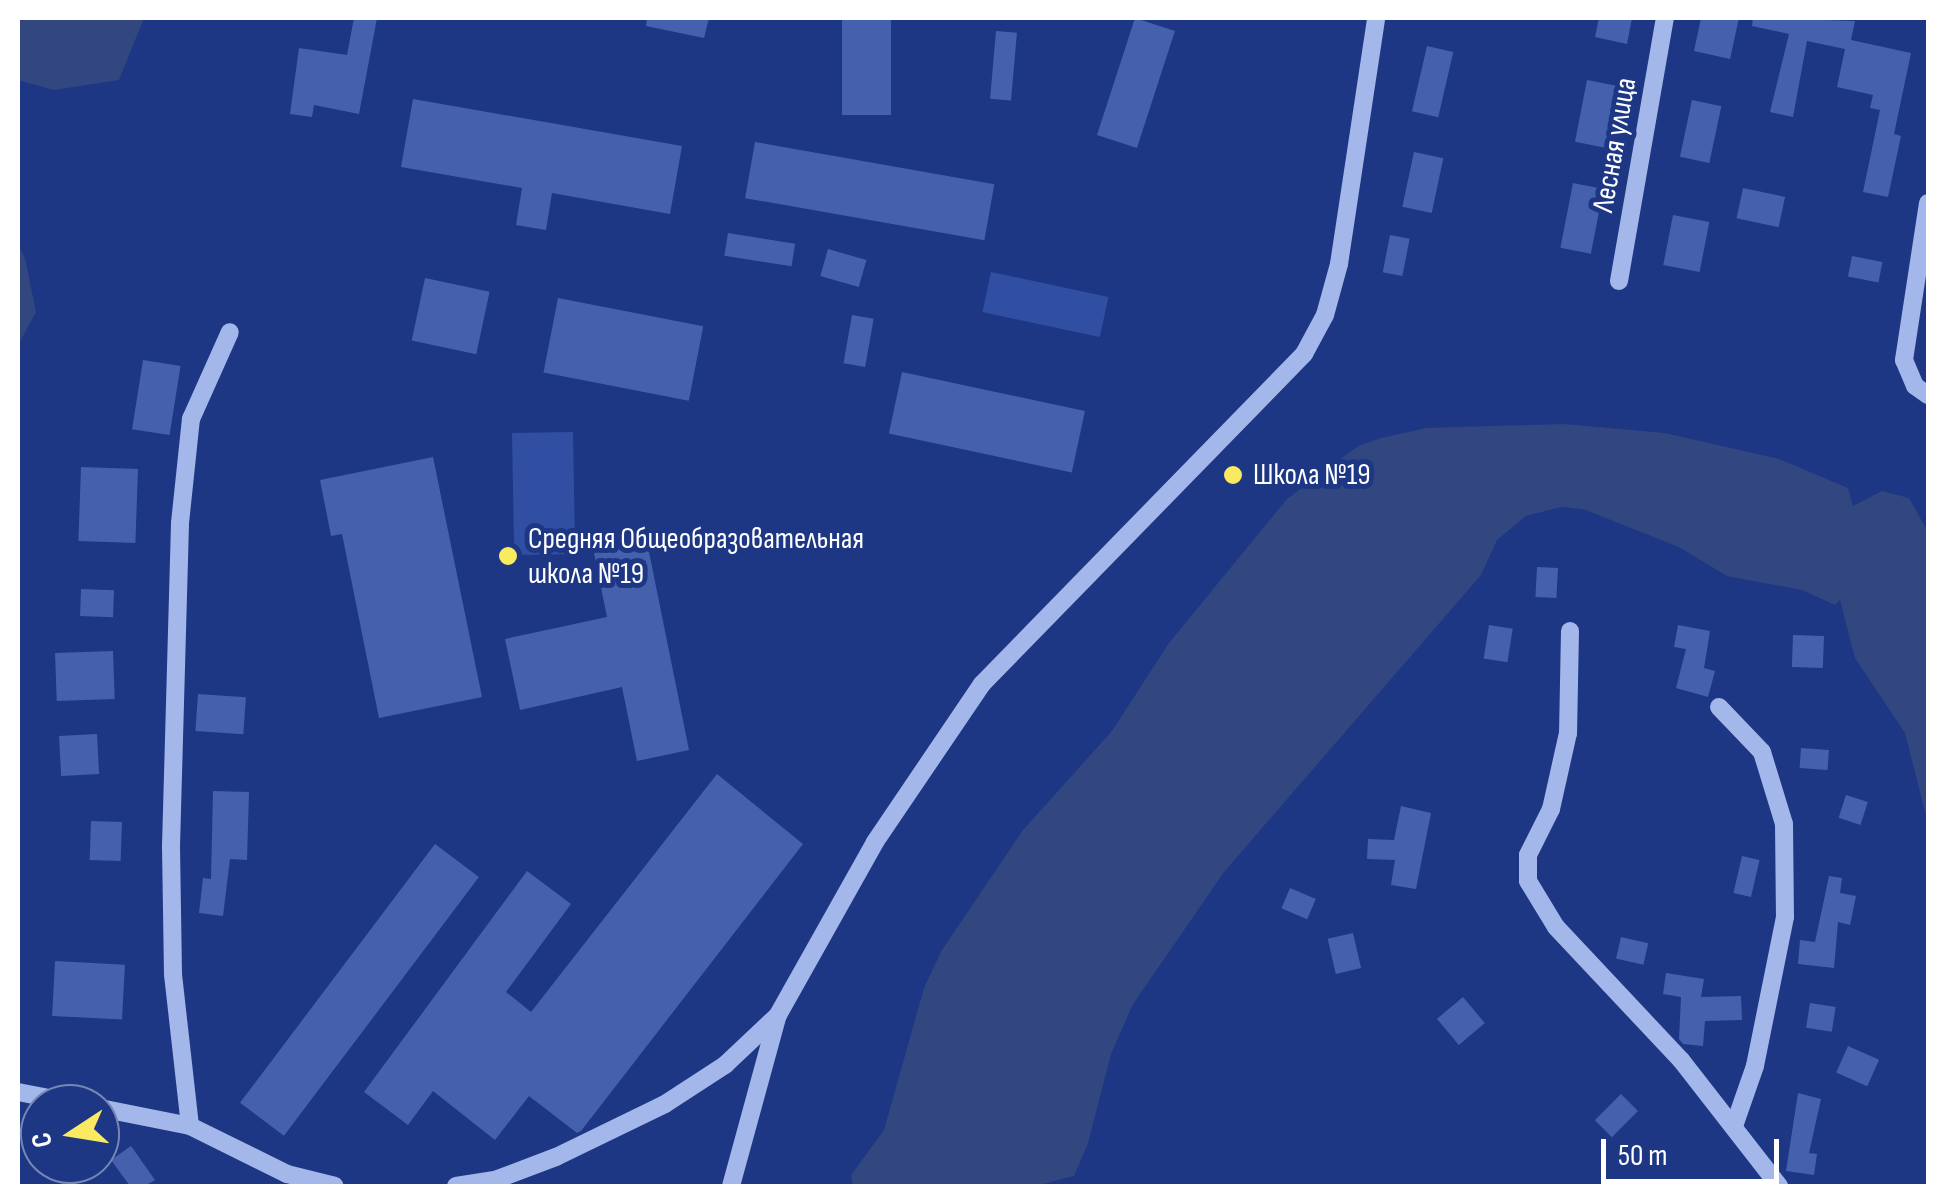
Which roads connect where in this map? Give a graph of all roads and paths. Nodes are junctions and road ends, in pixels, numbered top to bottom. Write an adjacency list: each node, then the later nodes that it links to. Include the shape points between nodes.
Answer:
1 (1376, 18): 9 (street, via 1339,264 1304,354 982,684 875,842)
2 (1664, 18): 4 (street, Лесная улица)
3 (1928, 203): 6 (street, via 1904,360 1915,386)
4 (1619, 281)
5 (230, 332): 11 (street, via 191,419 180,523 173,974)
6 (1928, 395)
7 (1570, 631): 12 (street, via 1568,732 1551,809 1528,855 1528,880 1556,927)
8 (1719, 708): 12 (street, via 1762,752 1784,824 1785,918 1755,1066)
9 (778, 1016): 14 (street, via 725,1065 665,1104 556,1157 495,1180); 15 (street)
10 (120, 1112): 11 (street)
11 (190, 1126): 13 (street, via 287,1174)
12 (1734, 1126): 16 (street)
13 (335, 1186)
14 (456, 1186)
15 (730, 1186)
16 (1779, 1186)

